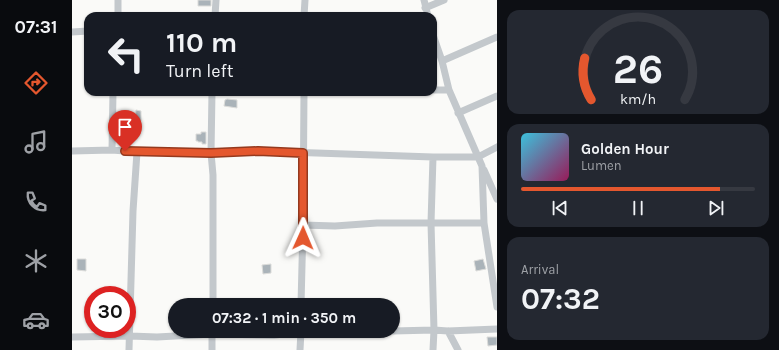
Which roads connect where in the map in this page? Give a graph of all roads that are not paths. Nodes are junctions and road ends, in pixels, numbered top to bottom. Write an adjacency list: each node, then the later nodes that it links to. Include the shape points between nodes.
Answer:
1 (118, 0): 7 (street)
2 (216, 0): 8 (street)
3 (305, 0): 9 (street)
4 (424, 0): 6 (street)
5 (444, 0): 6 (street)
6 (425, 8): 10 (street)
7 (118, 12)
8 (215, 12)
9 (304, 12)
10 (426, 12)
11 (84, 31): 12 (street)
12 (72, 32)
13 (497, 37): 15 (street)
14 (437, 47): 15 (street)
15 (442, 61): 17 (street)
16 (437, 90): 17 (street)
17 (449, 90): 22 (street)
18 (113, 96): 24 (street)
19 (212, 96): 27 (street)
20 (304, 96): 28 (street)
21 (497, 96): 22 (street)
22 (458, 113): 30 (street)
23 (497, 147): 30 (street)
24 (112, 150): 25 (street); 26 (street)
25 (72, 151)
26 (137, 152): 27 (street); 36 (street)
27 (211, 153): 28 (street); 37 (street)
28 (303, 153): 29 (street); 35 (street)
29 (433, 157): 30 (street); 34 (street)
30 (478, 158): 31 (street)
31 (482, 166): 32 (street); 33 (street)
32 (497, 199)
33 (484, 223): 34 (street); 39 (street)
34 (431, 224): 35 (street); 41 (street)
35 (303, 225): 38 (street)
36 (131, 286)
37 (213, 298)
38 (301, 298)
39 (497, 307)
40 (497, 329): 43 (street)
41 (434, 330): 42 (street); 43 (street); 54 (street)
42 (400, 331)
43 (448, 332): 55 (street)
44 (136, 336): 47 (street)
45 (72, 337): 46 (street)
46 (84, 337)
47 (168, 337)
48 (130, 338): 51 (street)
49 (212, 338): 52 (street)
50 (301, 338): 53 (street)
51 (129, 350)
52 (212, 350)
53 (300, 350)
54 (433, 350)
55 (458, 350)

